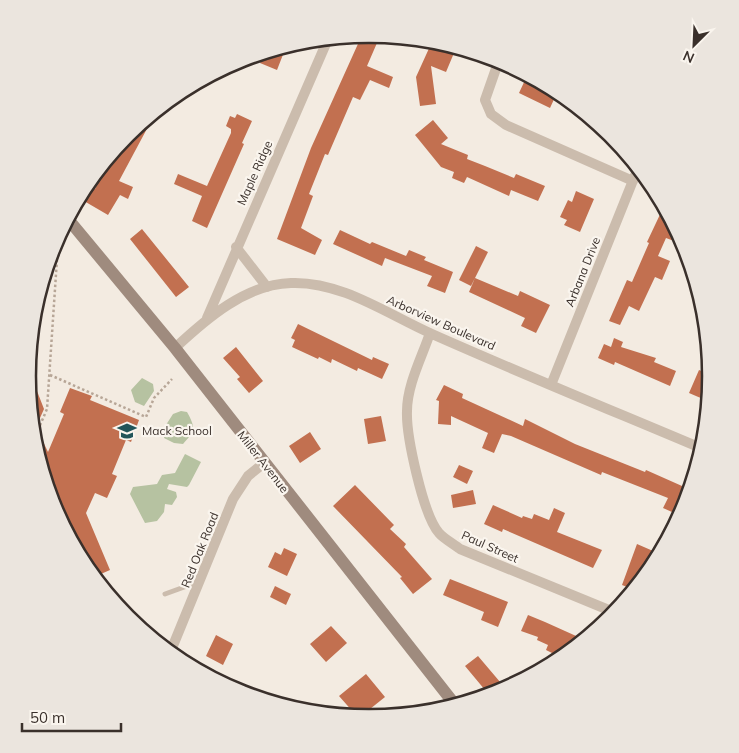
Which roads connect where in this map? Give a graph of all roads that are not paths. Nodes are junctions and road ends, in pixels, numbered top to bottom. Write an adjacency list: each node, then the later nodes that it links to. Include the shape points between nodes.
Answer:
1 (325, 46): 6 (street, Maple Ridge)
2 (496, 69): 4 (street, via 485,100 490,114 506,125)
3 (635, 175): 4 (street, Arbana Drive)
4 (632, 181): 11 (street, Arbana Drive)
5 (73, 225): 10 (main road, Miller Avenue)
6 (236, 247): 7 (street); 8 (street, Maple Ridge)
7 (268, 287): 8 (street, Arborview Boulevard, via 248,294); 9 (street, Arborview Boulevard, via 290,283 314,284 338,290)
8 (206, 318): 10 (street, Arborview Boulevard)
9 (430, 333): 11 (street, Arborview Boulevard); 16 (street, Paul Street, via 407,410 425,505 438,533 460,549)
10 (175, 348): 13 (main road, Miller Avenue)
11 (551, 385): 12 (street, Arborview Boulevard)
12 (695, 446)
13 (264, 464): 14 (street, Red Oak Road, via 240,486); 18 (main road, Miller Avenue)
14 (200, 582): 15 (lane); 17 (street, Red Oak Road)
15 (165, 594)
16 (607, 609)
17 (173, 646)
18 (451, 699)

